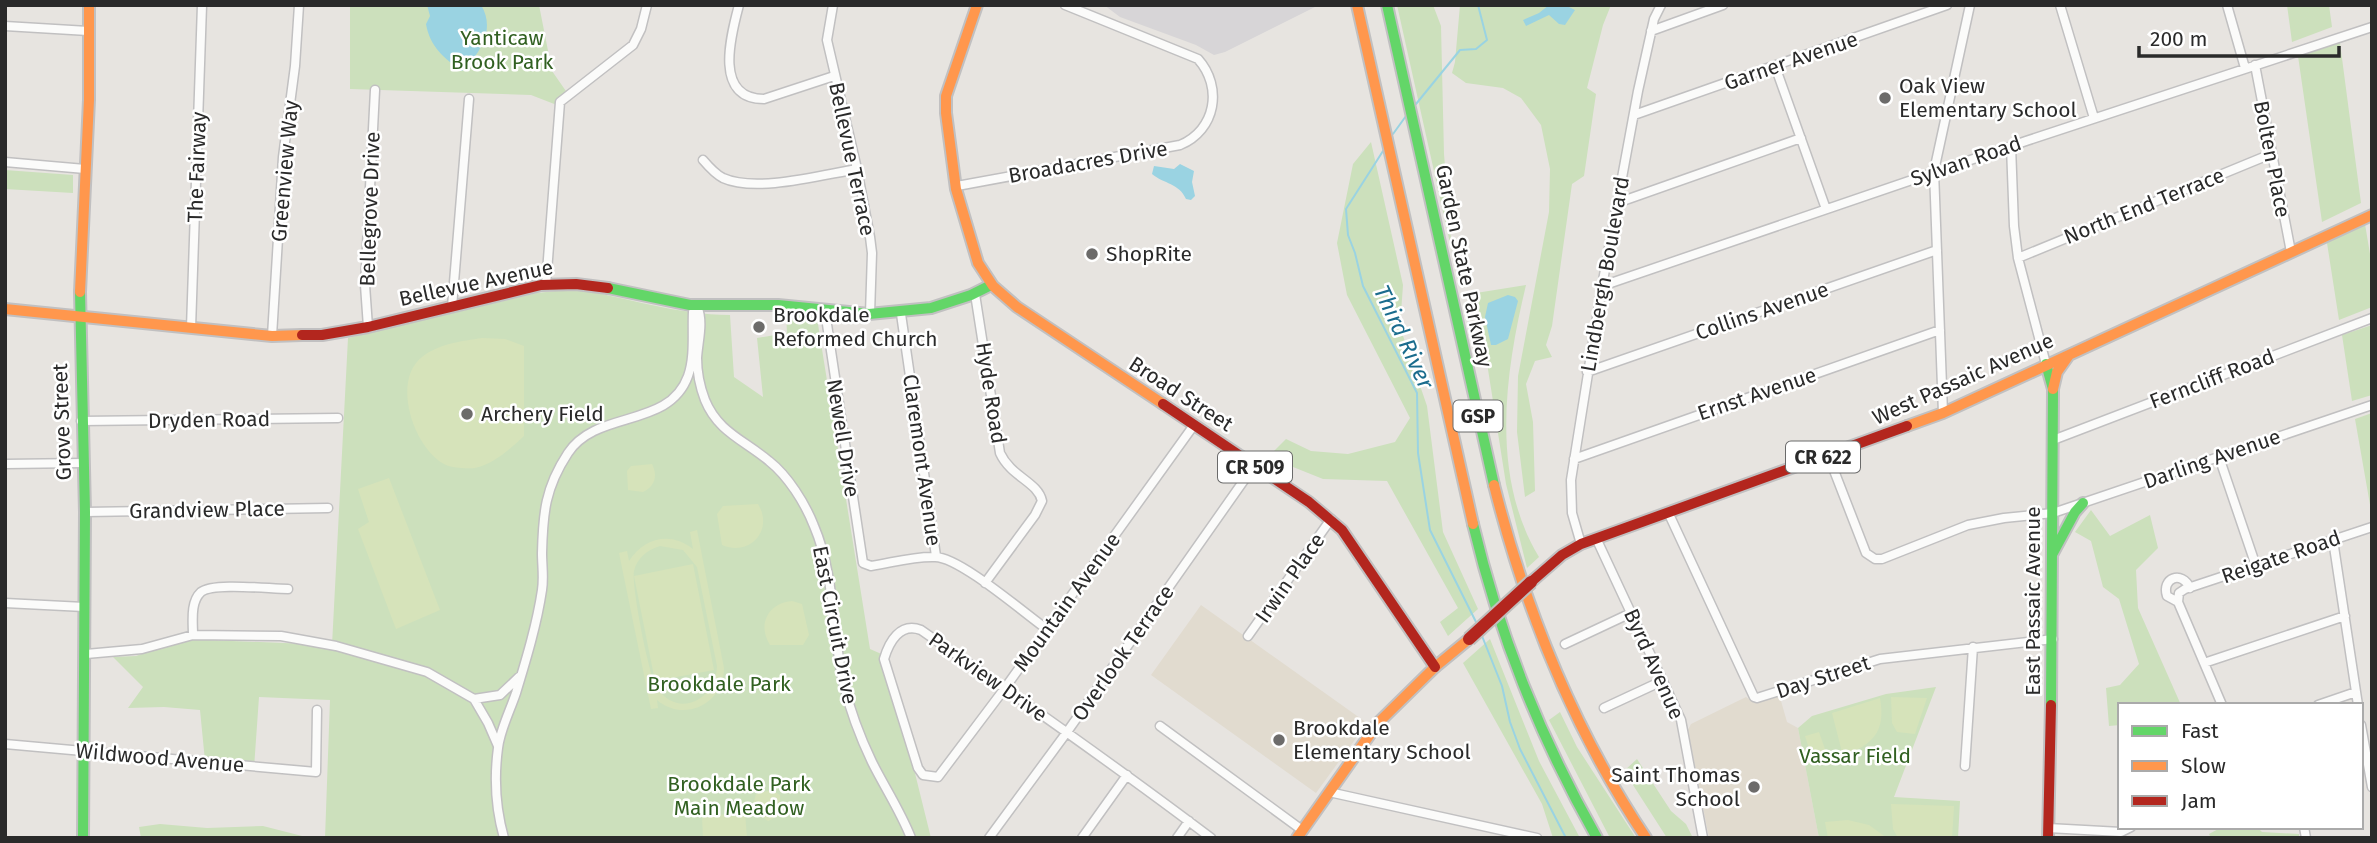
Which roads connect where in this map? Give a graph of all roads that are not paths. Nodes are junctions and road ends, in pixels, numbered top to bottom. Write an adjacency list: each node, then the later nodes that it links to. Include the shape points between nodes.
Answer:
1 (89, 5): 19 (main road, Grove Street)
2 (202, 5): 57 (street, The Fairway)
3 (299, 5): 59 (street, Greenview Way, via 283,157)
4 (647, 5): 44 (street, via 633,45 560,102)
5 (739, 5): 24 (street, via 729,58 733,78 744,93 764,99)
6 (833, 5): 24 (street, Bellevue Terrace, via 827,40)
7 (977, 5): 37 (main road, Broad Street / CR 509, via 946,96 946,125)
8 (1065, 5): 37 (street, Broadacres Drive, via 1198,59 1214,87 1203,128 1180,145)
9 (1357, 5): 141 (main road, GSP, via 1492,594 1536,717)
10 (1387, 5): 127 (main road, Garden State Parkway / GSP, via 1516,568 1568,702)
11 (1661, 5): 20 (street, Lindbergh Boulevard)
12 (1723, 5): 20 (street)
13 (1947, 5): 22 (street, Garner Avenue)
14 (1970, 5): 36 (street)
15 (2060, 5): 28 (street)
16 (2227, 5): 23 (street)
17 (5, 26): 19 (street)
18 (2372, 27): 21 (street, Sylvan Road)
19 (88, 31): 34 (main road, Grove Street)
20 (1651, 31): 27 (street, Lindbergh Boulevard)
21 (2255, 65): 23 (street, Sylvan Road); 31 (street, Bolten Place)
22 (1775, 66): 27 (street, Garner Avenue); 29 (street)
23 (2245, 68): 28 (street, Sylvan Road)
24 (834, 76): 35 (street, Bellevue Terrace)
25 (375, 90): 56 (street, Bellegrove Drive, via 365,285)
26 (469, 99): 49 (street)
27 (1634, 115): 38 (street, Lindbergh Boulevard)
28 (2094, 118): 30 (street, Sylvan Road)
29 (1801, 138): 38 (street); 39 (street)
30 (2011, 146): 36 (street, Sylvan Road); 43 (street)
31 (2271, 154): 42 (street, Bolten Place); 43 (street, North End Terrace)
32 (703, 160): 35 (street, via 720,177 744,184)
33 (5, 162): 34 (street)
34 (85, 169): 54 (main road, Grove Street)
35 (857, 169): 52 (street, Bellevue Terrace, via 872,253)
36 (1934, 172): 39 (street, Sylvan Road); 41 (street)
37 (957, 186): 45 (main road, Broad Street / CR 509, via 970,243)
38 (1617, 203): 46 (street, Lindbergh Boulevard)
39 (1826, 209): 46 (street, Sylvan Road)
40 (2372, 215): 42 (main road, West Passaic Avenue / CR 622)
41 (1937, 250): 58 (street); 62 (street, Collins Avenue)
42 (2291, 252): 60 (main road, West Passaic Avenue / CR 622)
43 (2018, 258): 61 (street)
44 (547, 285): 48 (main road, Bellevue Avenue, via 591,284); 49 (main road, Bellevue Avenue)
45 (991, 285): 47 (main road, Bellevue Avenue); 68 (main road, Broad Street / CR 509)
46 (1602, 286): 62 (street, Lindbergh Boulevard)
47 (975, 294): 53 (main road, Bellevue Avenue); 89 (street, Hyde Road, via 1000,453 1013,472 1039,491 1041,501)
48 (697, 306): 51 (main road, Bellevue Avenue, via 776,304); 106 (street, via 689,373 671,401 650,414 592,432 570,450 551,482 542,523 542,589); 135 (street, East Circuit Drive, via 701,314 697,361 702,390 714,418 771,462 814,526 828,572 843,681 853,717)
49 (452, 307): 56 (main road, Bellevue Avenue)
50 (5, 309): 54 (main road, Bellevue Avenue)
51 (825, 311): 52 (main road, Bellevue Avenue); 87 (street, Newell Drive, via 863,563 871,566)
52 (870, 314): 53 (main road, Bellevue Avenue)
53 (901, 314): 87 (street, Claremont Avenue)
54 (79, 317): 57 (main road, Bellevue Avenue); 67 (main road, Grove Street)
55 (2372, 318): 69 (street, Ferncliff Road)
56 (368, 327): 59 (main road, Bellevue Avenue, via 336,334)
57 (191, 328): 59 (main road, Bellevue Avenue)
58 (1940, 330): 65 (street); 72 (street, Ernst Avenue)
59 (272, 336)
60 (2070, 354): 61 (main road, West Passaic Avenue / CR 622); 63 (main road, via 2057,372)
61 (2046, 365): 63 (main road, East Passaic Avenue); 65 (main road, West Passaic Avenue / CR 622)
62 (1587, 372): 72 (street, Lindbergh Boulevard)
63 (2053, 389): 69 (main road, East Passaic Avenue)
64 (2372, 405): 71 (street, Darling Avenue)
65 (1943, 413): 70 (main road, West Passaic Avenue / CR 622)
66 (338, 418): 67 (street, Dryden Road)
67 (81, 421): 73 (main road, Grove Street)
68 (1194, 425): 75 (main road, Broad Street / CR 509); 97 (street, Mountain Avenue)
69 (2053, 440): 80 (main road, East Passaic Avenue)
70 (1828, 455): 79 (main road, West Passaic Avenue / CR 622); 80 (street, Darling Avenue, via 1866,553 1875,559 1890,558 1968,525)
71 (2219, 457): 76 (street, Darling Avenue); 88 (street)
72 (1574, 458): 85 (street, Lindbergh Boulevard, via 1570,496)
73 (83, 463): 74 (street); 78 (main road, Grove Street)
74 (5, 464)
75 (1254, 466): 81 (main road, Broad Street / CR 509); 117 (street, Overlook Terrace)
76 (2083, 503): 80 (street, Darling Avenue); 86 (main road)
77 (328, 508): 78 (street, Grandview Place)
78 (85, 512): 94 (main road, Grove Street)
79 (1668, 512): 83 (main road, West Passaic Avenue / CR 622); 102 (street, Day Street, via 1757,698 1880,659)
80 (2053, 513): 86 (main road, East Passaic Avenue)
81 (1331, 519): 99 (street, Irwin Place); 105 (main road, Broad Street / CR 509)
82 (2372, 527): 84 (street, Reigate Road)
83 (1596, 538): 85 (main road, West Passaic Avenue / CR 622); 95 (street, Byrd Avenue)
84 (2333, 540): 88 (street, Reigate Road); 96 (street)
85 (1581, 544): 105 (main road, West Passaic Avenue / CR 622, bridge, via 1562,555)
86 (2053, 553): 100 (main road, East Passaic Avenue)
87 (936, 556): 89 (street, Claremont Avenue)
88 (2256, 566): 90 (street, Reigate Road)
89 (985, 583): 97 (street, Claremont Avenue)
90 (2190, 588): 92 (street, Reigate Road, via 2179,593); 92 (street, Reigate Road, via 2180,577 2167,583 2167,596)
91 (288, 589): 98 (street, via 214,587 201,592 194,605)
92 (2178, 601): 104 (street)
93 (5, 603): 94 (street)
94 (83, 607): 103 (main road, Grove Street)
95 (1631, 613): 101 (street); 107 (street, Byrd Avenue)
96 (2345, 616): 104 (street); 109 (street)
97 (1048, 630): 108 (street, Mountain Avenue)
98 (193, 635): 103 (street, via 142,649); 110 (street, via 281,635 336,646 427,672)
99 (1248, 636)
100 (2053, 639): 102 (street, Day Street); 131 (main road, East Passaic Avenue)
101 (1565, 644)
102 (1973, 647): 122 (street)
103 (86, 654): 121 (main road, Grove Street)
104 (2204, 663): 111 (street)
105 (1436, 667): 128 (main road, via 1378,723)
106 (521, 675): 110 (street, via 500,695); 120 (street)
107 (1662, 681): 114 (street); 144 (street, Byrd Avenue, via 1683,727)
108 (1005, 688): 117 (street, Parkview Drive); 125 (street, Mountain Avenue); 125 (street, Parkview Drive, via 921,630 904,629 891,641 884,659 918,768 923,775)
109 (2356, 692): 112 (street); 113 (street)
110 (474, 699): 120 (street)
111 (2221, 703)
112 (2324, 703)
113 (2358, 703)
114 (1604, 708)
115 (317, 710): 121 (street, Wildwood Avenue, via 316,772)
116 (1160, 726): 132 (street)
117 (1067, 732): 124 (street, Parkview Drive); 136 (street, Overlook Terrace)
118 (5, 744): 121 (street, Wildwood Avenue)
119 (2363, 746): 123 (street)
120 (498, 747): 134 (street, via 496,801)
121 (84, 751): 133 (main road, Grove Street)
122 (1965, 766)
123 (2365, 767): 126 (street)
124 (1127, 775): 129 (street, Parkview Drive); 137 (street)
125 (938, 777)
126 (2372, 788)
127 (1615, 791): 142 (main road, Garden State Parkway / GSP); 143 (main road)
128 (1329, 792): 132 (main road); 140 (street)
129 (1189, 821): 138 (street); 139 (street, Parkview Drive)
130 (2127, 829): 131 (street)
131 (2048, 833)
132 (1300, 834)
133 (83, 838)
134 (504, 838)
135 (911, 838)
136 (989, 838)
137 (1082, 838)
138 (1177, 838)
139 (1210, 838)
140 (1537, 838)
141 (1597, 838)
142 (1646, 838)
143 (1654, 838)
144 (1703, 838)

